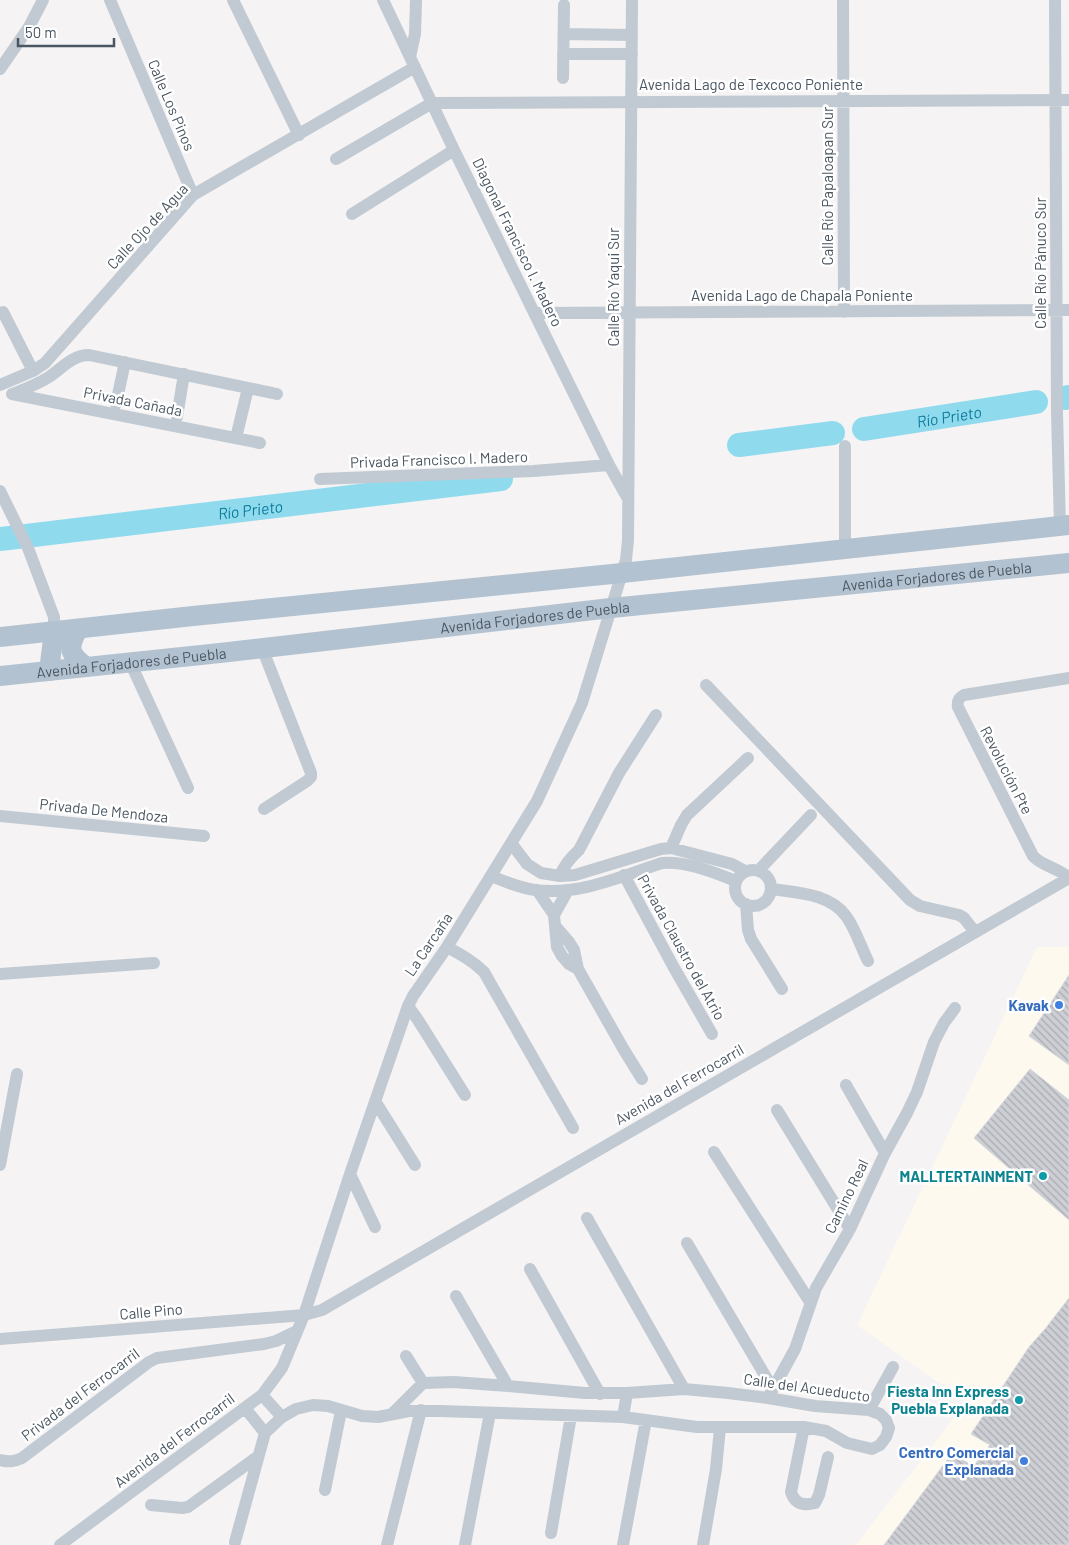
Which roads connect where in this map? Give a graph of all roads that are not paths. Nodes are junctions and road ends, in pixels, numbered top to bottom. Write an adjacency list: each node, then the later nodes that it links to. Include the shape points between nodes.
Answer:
1 (43, 0): 15 (street)
2 (110, 0): 25 (street, Calle Los Pinos)
3 (233, 0): 22 (street)
4 (383, 0): 14 (street, Diagonal Francisco I. Madero)
5 (416, 0): 14 (street)
6 (632, 0): 11 (street, Calle Río Yaqui Sur)
7 (843, 0): 17 (street, Calle Río Papaloapan Sur)
8 (1055, 0): 18 (street, Calle Río Pánuco Sur)
9 (564, 5): 10 (street)
10 (564, 34): 11 (street); 12 (street)
11 (632, 35): 13 (street, Calle Río Yaqui Sur)
12 (563, 54): 13 (street); 16 (street)
13 (632, 54): 20 (street, Calle Río Yaqui Sur)
14 (413, 62): 21 (street, Diagonal Francisco I. Madero); 22 (street, Calle Ojo de Agua)
15 (0, 69)
16 (563, 78)
17 (843, 100): 18 (street, Avenida Lago de Texcoco Poniente); 20 (street, Avenida Lago de Texcoco Poniente); 30 (street, Calle Río Papaloapan Sur)
18 (1055, 100): 19 (street, Avenida Lago de Texcoco Poniente); 27 (street, Calle Río Pánuco Sur)
19 (1069, 100)
20 (630, 102): 21 (street, Avenida Lago de Texcoco Poniente); 29 (street, Calle Río Yaqui Sur)
21 (432, 103): 23 (street, Diagonal Francisco I. Madero); 24 (street)
22 (299, 135): 25 (street, Calle Ojo de Agua)
23 (454, 150): 26 (street); 31 (street, Diagonal Francisco I. Madero)
24 (336, 159)
25 (193, 196): 33 (street, Calle Ojo de Agua, via 45,363)
26 (352, 214)
27 (1063, 310): 30 (street, Avenida Lago de Chapala Poniente); 48 (street, Calle Río Pánuco Sur, via 1057,422)
28 (3, 312): 33 (street)
29 (629, 312): 30 (street, Avenida Lago de Chapala Poniente); 31 (street, Avenida Lago de Chapala Poniente); 47 (street, Calle Río Yaqui Sur)
30 (844, 312)
31 (534, 313): 44 (street, Diagonal Francisco I. Madero)
32 (125, 362): 34 (street); 37 (street, via 82,354 47,378); 39 (street)
33 (33, 371): 35 (street, Calle Ojo de Agua)
34 (184, 374): 36 (street); 40 (street)
35 (0, 385)
36 (248, 388): 38 (street); 41 (street)
37 (6, 393): 41 (street, Privada Cañada)
38 (277, 394)
39 (116, 404)
40 (177, 417)
41 (236, 438): 42 (street, Privada Cañada)
42 (260, 443)
43 (845, 446): 49 (street)
44 (609, 465): 45 (street, Privada Francisco I. Madero); 47 (street, Diagonal Francisco I. Madero)
45 (320, 480)
46 (0, 491): 54 (street, via 28,548 54,617)
47 (627, 497): 51 (street, Calle Río Yaqui Sur, via 628,540)
48 (1064, 525): 49 (main road)
49 (845, 548): 51 (main road)
50 (1069, 563): 52 (main road, Avenida Forjadores de Puebla)
51 (622, 573): 52 (street, La Carcaña); 53 (main road)
52 (610, 608): 56 (main road, Avenida Forjadores de Puebla); 70 (street, La Carcaña, via 582,703 537,801)
53 (78, 629): 54 (main road); 58 (main road, via 70,648)
54 (54, 631): 55 (main road); 59 (main road)
55 (0, 637)
56 (262, 648): 57 (main road, Avenida Forjadores de Puebla); 66 (street, via 311,773 307,782)
57 (130, 662): 58 (main road, Avenida Forjadores de Puebla); 65 (street)
58 (86, 667): 59 (main road, Avenida Forjadores de Puebla)
59 (49, 671): 60 (main road, Avenida Forjadores de Puebla)
60 (0, 676)
61 (1069, 678): 79 (street, Revolución Pte, via 964,695 957,702 1033,856)
62 (706, 685): 86 (street, via 910,900 920,906 958,914)
63 (656, 715): 72 (street, via 619,773)
64 (748, 758): 71 (street, via 687,815)
65 (188, 788)
66 (264, 809)
67 (811, 815): 73 (street)
68 (0, 816): 69 (street, Privada De Mendoza)
69 (204, 836)
70 (511, 843): 77 (street, La Carcaña); 78 (street, via 534,869)
71 (671, 848): 74 (street); 75 (street, via 732,864)
72 (579, 850): 74 (street); 78 (street, via 570,857)
73 (758, 870): 75 (street); 81 (street, via 768,877)
74 (589, 871): 78 (street)
75 (745, 871): 80 (street)
76 (624, 875): 80 (street, via 674,862); 83 (street); 94 (street, Privada Claustro del Atrio)
77 (491, 876): 82 (street); 87 (street, La Carcaña)
78 (560, 876)
79 (1069, 878): 86 (street, Avenida del Ferrocarril)
80 (736, 881): 84 (street, via 735,892)
81 (772, 889): 84 (street, via 763,903); 88 (street, via 829,901 846,916)
82 (537, 890): 83 (street); 85 (street)
83 (568, 890): 85 (street)
84 (746, 904): 91 (street, via 751,939)
85 (555, 921): 96 (street, via 574,950 578,969)
86 (975, 932): 115 (street, Avenida del Ferrocarril, via 322,1310)
87 (447, 947): 92 (street, La Carcaña); 102 (street, via 484,972)
88 (868, 961)
89 (154, 963): 90 (street)
90 (0, 974)
91 (782, 989)
92 (408, 1006): 98 (street); 99 (street, La Carcaña)
93 (955, 1008): 104 (street, Camino Real, via 934,1042 913,1099)
94 (712, 1034)
95 (17, 1074): 101 (street)
96 (642, 1079)
97 (846, 1085): 104 (street)
98 (465, 1095)
99 (375, 1101): 106 (street); 107 (street, La Carcaña)
100 (777, 1110): 110 (street)
101 (4, 1127): 105 (street)
102 (573, 1128)
103 (714, 1152): 114 (street)
104 (885, 1153): 110 (street, Camino Real)
105 (0, 1165)
106 (415, 1166)
107 (350, 1174): 109 (street); 115 (street, La Carcaña)
108 (587, 1218): 123 (street)
109 (375, 1227)
110 (850, 1229): 114 (street, Camino Real)
111 (687, 1243): 125 (street)
112 (530, 1269): 126 (street)
113 (456, 1296): 122 (street)
114 (810, 1302): 125 (street, Camino Real, via 795,1349)
115 (304, 1315): 116 (street, La Carcaña); 117 (street, Calle Pino)
116 (297, 1331): 118 (street, La Carcaña); 143 (street, Privada del Ferrocarril, via 264,1344 157,1358 22,1458 8,1462)
117 (0, 1339)
118 (291, 1348): 127 (street, Avenida del Ferrocarril, via 282,1368)
119 (406, 1356): 121 (street)
120 (893, 1367): 130 (street)
121 (423, 1383): 122 (street, Calle del Acueducto); 132 (street)
122 (508, 1386): 126 (street, Calle del Acueducto)
123 (684, 1390): 124 (street, Calle del Acueducto); 125 (street, Calle del Acueducto)
124 (627, 1393): 126 (street, Calle del Acueducto); 136 (street)
125 (770, 1393): 130 (street, Calle del Acueducto, via 815,1406)
126 (600, 1394)
127 (262, 1395): 128 (street, Avenida del Ferrocarril); 135 (street)
128 (245, 1408): 140 (street); 148 (street, Avenida del Ferrocarril)
129 (421, 1410): 132 (street, Calle del Acueducto); 133 (street, Calle del Acueducto); 149 (street)
130 (869, 1410): 138 (street, Calle del Acueducto, via 880,1414 889,1428 880,1446 872,1449 847,1443 826,1431)
131 (342, 1411): 132 (street, Calle del Acueducto, via 378,1417); 135 (street, Calle del Acueducto, via 313,1405); 144 (street)
132 (394, 1413)
133 (490, 1413): 134 (street, Calle del Acueducto); 150 (street)
134 (571, 1416): 136 (street, Calle del Acueducto); 146 (street)
135 (282, 1417): 140 (street, Calle del Acueducto)
136 (624, 1418): 137 (street, Calle del Acueducto)
137 (646, 1420): 139 (street, Calle del Acueducto); 151 (street)
138 (804, 1427): 139 (street, Calle del Acueducto); 141 (street, via 791,1492 800,1504 815,1503)
139 (720, 1428): 152 (street)
140 (265, 1433): 142 (street)
141 (828, 1456)
142 (257, 1457): 145 (street, via 188,1506); 147 (street)
143 (0, 1460)
144 (325, 1490)
145 (151, 1505)
146 (551, 1533)
147 (235, 1542)
148 (60, 1545)
149 (387, 1545)
150 (465, 1545)
151 (623, 1545)
152 (703, 1545)

